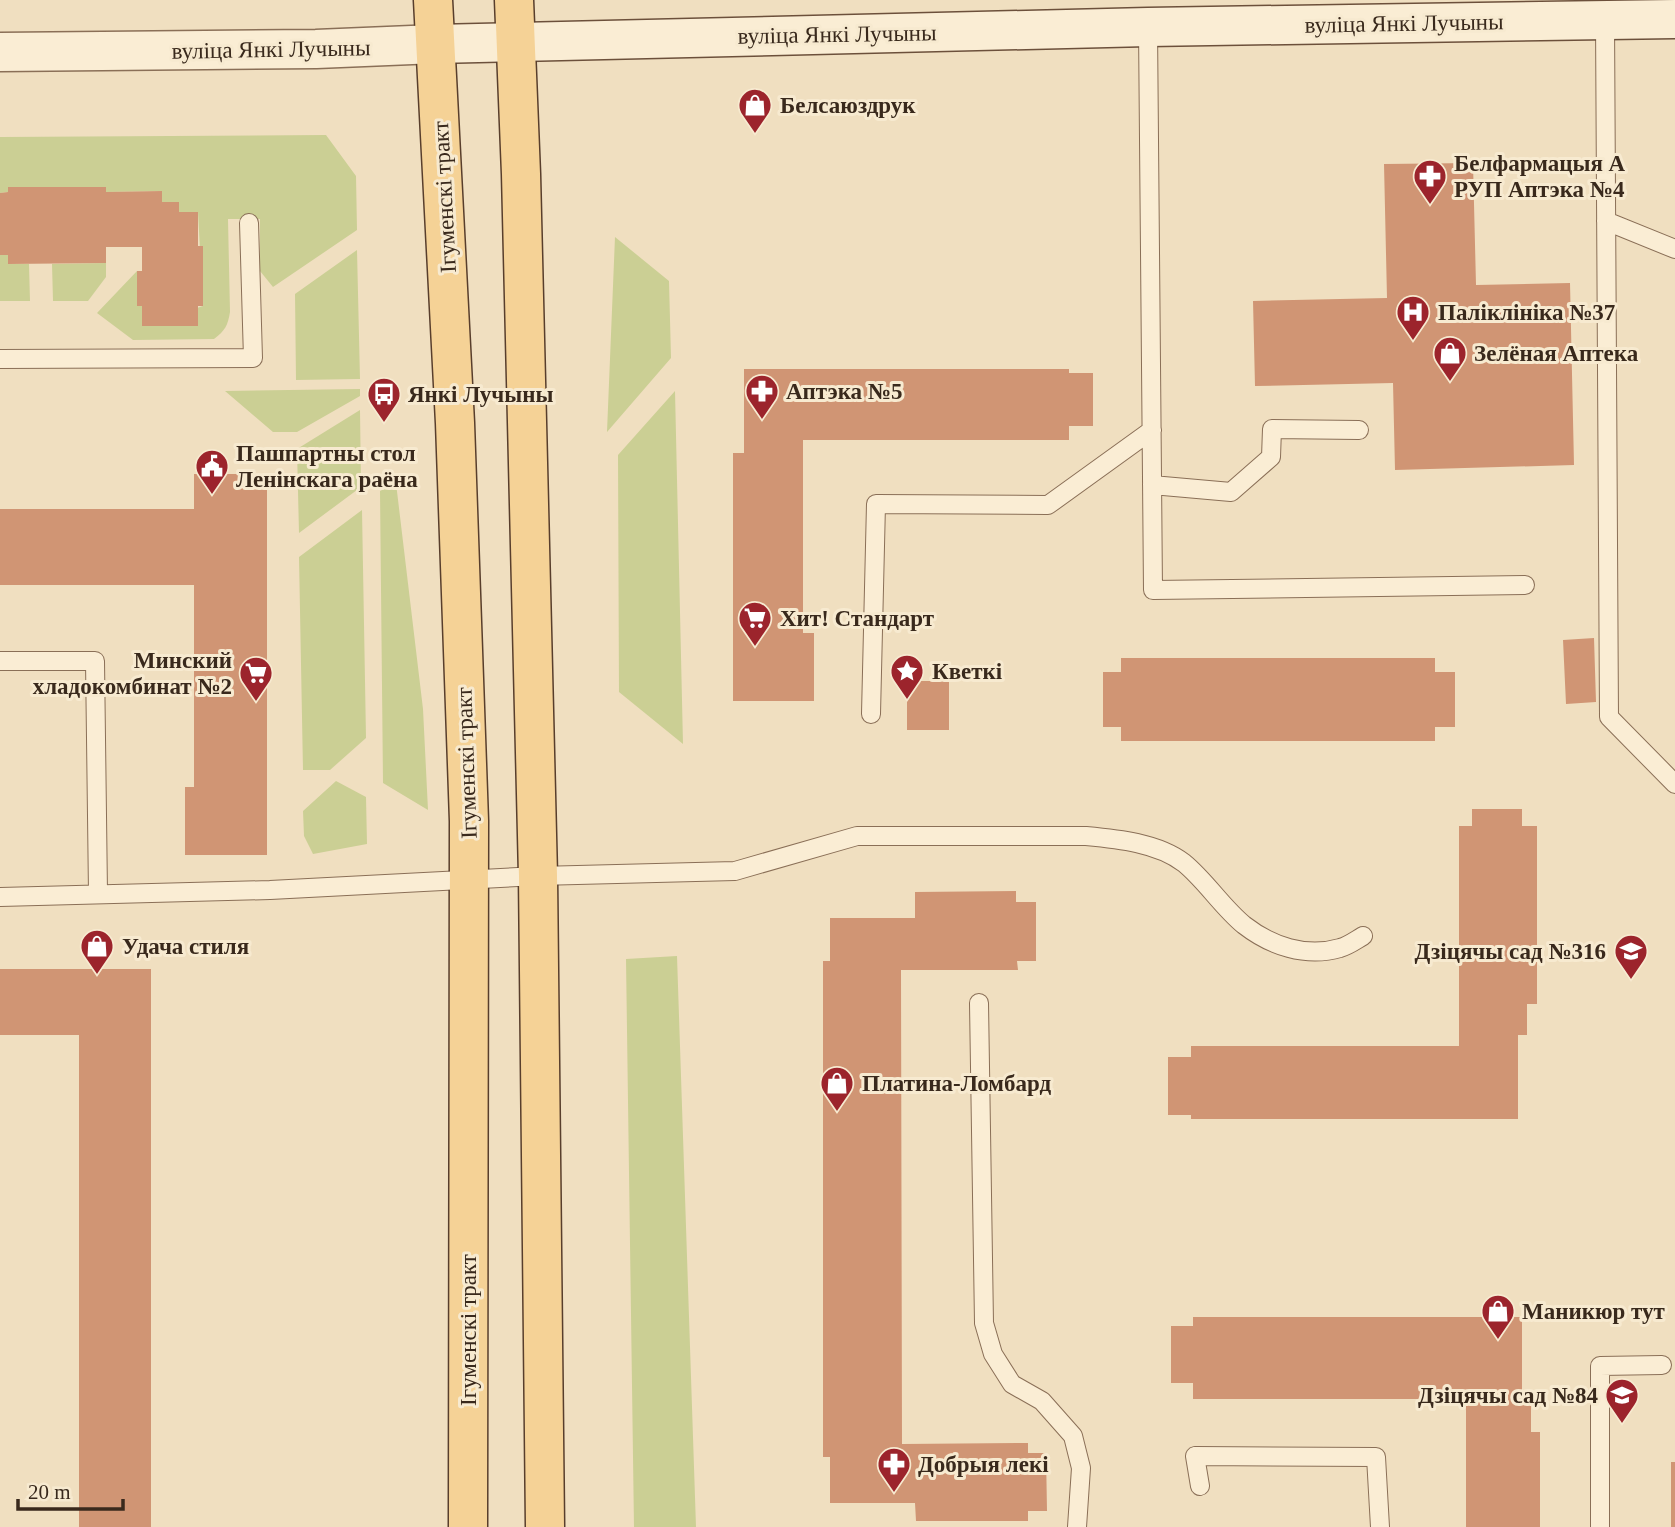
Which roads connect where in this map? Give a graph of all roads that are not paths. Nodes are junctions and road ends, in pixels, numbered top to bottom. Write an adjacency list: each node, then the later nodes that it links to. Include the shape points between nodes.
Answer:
1 (433, 0): 7 (main road, Ігуменскі тракт)
2 (514, 0): 6 (main road)
3 (1675, 19): 4 (main road, вуліца Янкі Лучыны)
4 (1605, 20): 5 (main road, вуліца Янкі Лучыны); 9 (lane)
5 (1148, 27): 6 (main road, вуліца Янкі Лучыны); 13 (lane)
6 (517, 41): 7 (main road, вуліца Янкі Лучыны); 20 (main road)
7 (436, 44): 8 (main road, вуліца Янкі Лучыны); 21 (main road, Ігуменскі тракт, via 457,462)
8 (0, 52)
9 (1606, 221): 11 (lane); 19 (lane, via 1609,718)
10 (248, 223): 12 (lane, via 253,358)
11 (1675, 249)
12 (0, 359)
13 (1152, 430): 15 (lane); 18 (lane, via 1048,505 876,504)
14 (1359, 430): 15 (lane, via 1272,429 1271,457 1231,492)
15 (1152, 485): 16 (lane, via 1153,590)
16 (1525, 585)
17 (0, 661): 22 (lane, via 95,661)
18 (871, 714)
19 (1675, 784)
20 (538, 876): 21 (lane); 24 (lane, via 735,871 857,835 1086,835 1156,849 1183,862 1243,925 1269,941 1304,952 1341,948); 29 (main road)
21 (469, 879): 22 (lane, via 270,890); 28 (main road, Ігуменскі тракт)
22 (98, 892): 23 (lane)
23 (0, 897)
24 (1363, 936)
25 (979, 1003): 30 (lane, via 984,1323 993,1354 1012,1384 1042,1401 1073,1436 1081,1468)
26 (1662, 1365): 32 (lane, via 1600,1366)
27 (1200, 1486): 31 (lane, via 1195,1456 1376,1457)
28 (468, 1527)
29 (545, 1527)
30 (1077, 1527)
31 (1380, 1527)
32 (1600, 1527)

